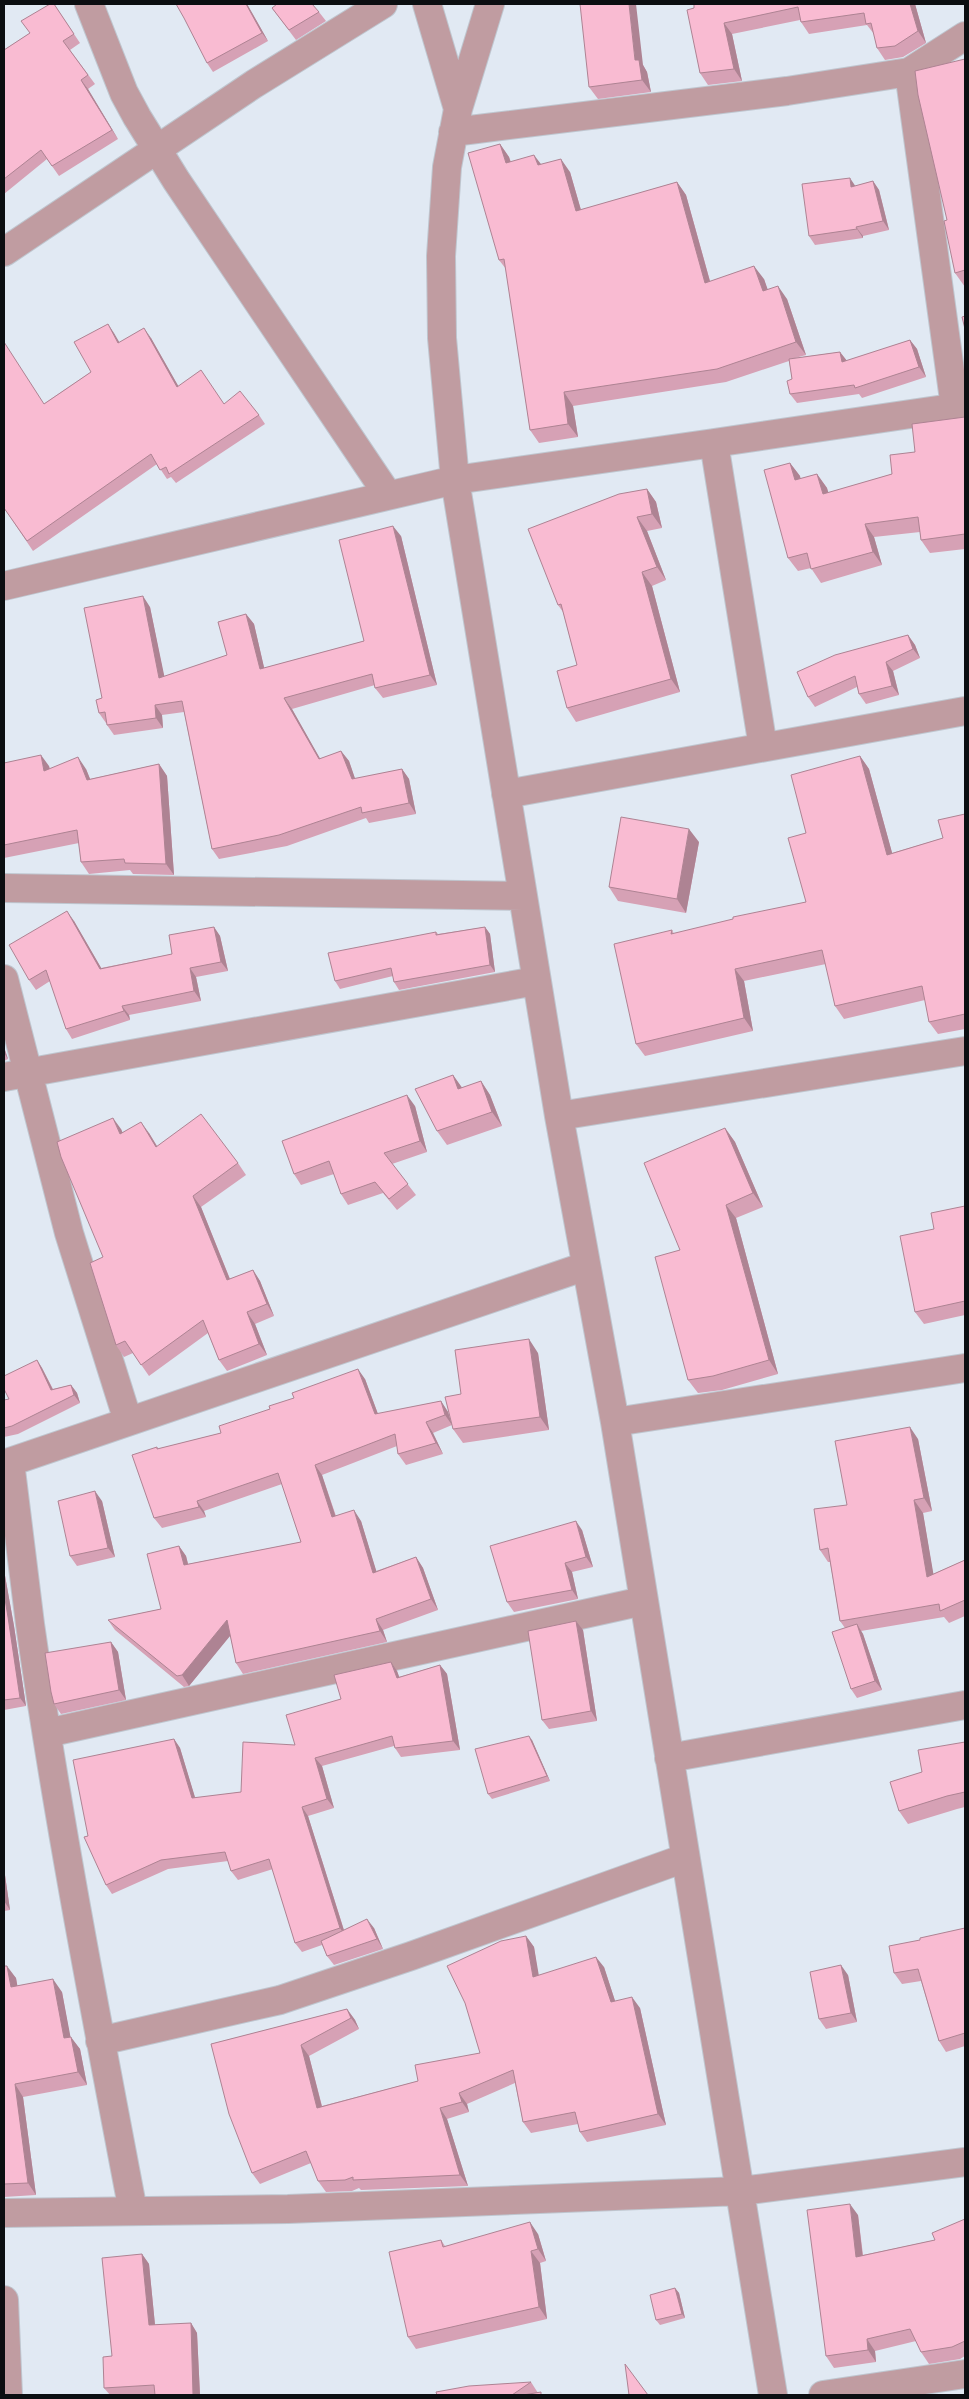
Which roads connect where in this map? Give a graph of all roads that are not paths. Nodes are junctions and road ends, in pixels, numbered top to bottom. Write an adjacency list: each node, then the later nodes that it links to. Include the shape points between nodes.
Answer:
1 (89, 4): 8 (street, via 124,93)
2 (383, 4): 8 (street)
3 (427, 4): 7 (street)
4 (490, 4): 7 (street)
5 (965, 36): 6 (street)
6 (909, 72): 7 (street, via 787,90); 10 (street)
7 (456, 120): 12 (street, via 447,167 441,274 442,338)
8 (157, 148): 9 (street); 13 (street)
9 (4, 252)
10 (960, 407): 11 (street)
11 (714, 443): 12 (street); 16 (street)
12 (455, 480): 13 (street); 17 (street)
13 (388, 495): 14 (street)
14 (4, 586)
15 (965, 711): 16 (street)
16 (763, 747): 17 (street)
17 (506, 794): 19 (street)
18 (4, 888): 19 (street)
19 (523, 896): 21 (street)
20 (4, 978): 23 (street)
21 (536, 981): 23 (street); 24 (street)
22 (965, 1051): 24 (street)
23 (15, 1075): 27 (street)
24 (559, 1116): 25 (street)
25 (586, 1266): 27 (street); 28 (street)
26 (965, 1368): 28 (street)
27 (128, 1421): 29 (street)
28 (615, 1422): 30 (street)
29 (7, 1463): 32 (street)
30 (643, 1601): 32 (street); 33 (street)
31 (965, 1705): 33 (street)
32 (47, 1733): 35 (street)
33 (669, 1758): 34 (street)
34 (685, 1858): 35 (street, via 280,2000); 37 (street)
35 (100, 2041): 38 (street)
36 (965, 2162): 37 (street)
37 (741, 2191): 38 (street, via 288,2209); 43 (street)
38 (133, 2211): 39 (street)
39 (4, 2213)
40 (4, 2300): 42 (street)
41 (965, 2374): 44 (street)
42 (8, 2395)
43 (774, 2395)
44 (823, 2395)

